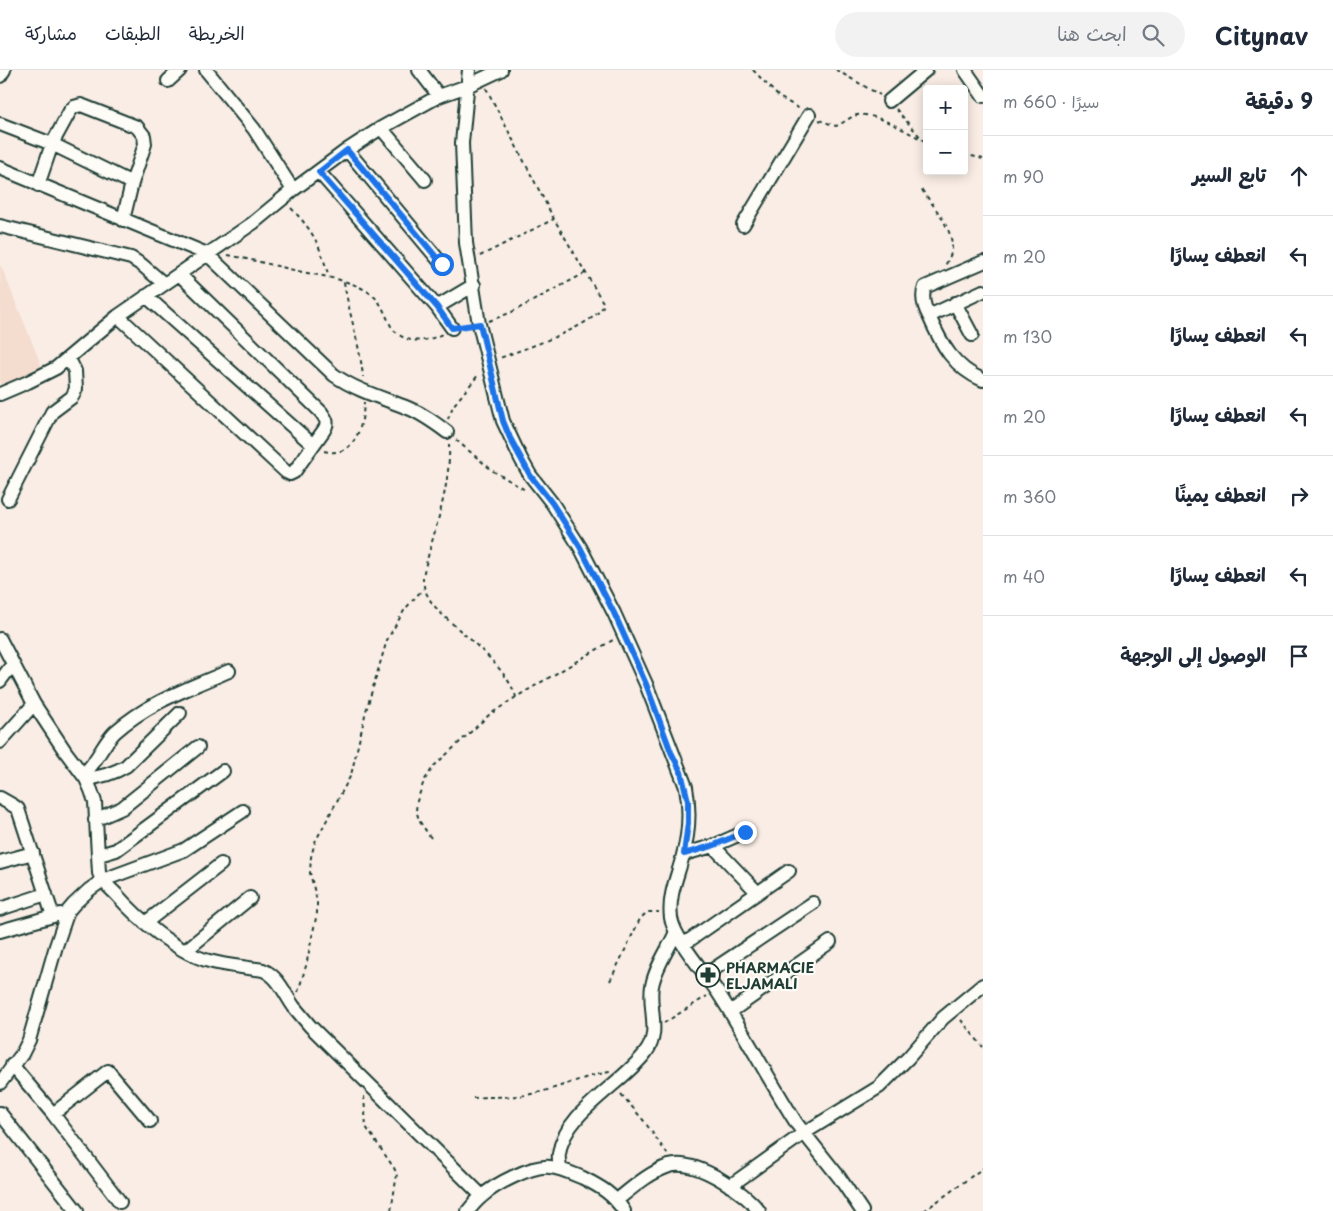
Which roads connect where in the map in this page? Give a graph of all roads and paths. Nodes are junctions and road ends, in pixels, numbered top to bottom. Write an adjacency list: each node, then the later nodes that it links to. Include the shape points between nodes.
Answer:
1 (4, 70): 10 (street)
2 (180, 70): 11 (street)
3 (206, 70): 29 (street, via 254,129)
4 (418, 70): 13 (street)
5 (469, 70): 12 (street)
6 (501, 70): 12 (street)
7 (753, 70): 16 (path, via 778,97)
8 (965, 70): 14 (street)
9 (917, 73): 15 (street)
10 (0, 76)
11 (168, 81)
12 (467, 86): 13 (street); 37 (street, via 462,143 466,243)
13 (440, 96): 18 (street)
14 (983, 96)
15 (888, 101)
16 (809, 114): 19 (path, via 836,126 856,115 867,115); 34 (street)
17 (0, 124): 20 (street)
18 (381, 128): 21 (street); 26 (street)
19 (923, 140)
20 (52, 144): 27 (street); 27 (street, via 70,111 81,105 137,127 144,136 144,144); 28 (street)
21 (347, 150): 25 (street); 39 (street)
22 (968, 155): 23 (path)
23 (983, 159)
24 (0, 168): 28 (street)
25 (319, 172): 29 (street); 49 (street)
26 (426, 180)
27 (132, 183): 32 (street)
28 (38, 185): 32 (street)
29 (294, 190): 31 (street)
30 (922, 190): 43 (path, via 942,219 952,241 950,255)
31 (282, 199): 36 (street); 42 (path, via 310,229)
32 (123, 220): 36 (street)
33 (554, 220): 37 (path)
34 (743, 225)
35 (0, 226): 44 (street, via 131,258)
36 (209, 253): 41 (street); 42 (path); 58 (street, via 334,375 364,392 425,416)
37 (470, 262): 45 (street)
38 (983, 262): 43 (street)
39 (442, 264)
40 (585, 273): 52 (path, via 512,312)
41 (179, 274): 44 (street); 59 (street, via 321,412 327,424)
42 (330, 278): 53 (path, via 372,294 394,330 410,340 430,340)
43 (936, 281): 51 (street, via 924,289 924,303)
44 (163, 283): 47 (street)
45 (474, 285): 49 (street); 52 (street)
46 (983, 291): 48 (street)
47 (146, 296): 50 (street); 59 (street)
48 (956, 303): 51 (street); 54 (street)
49 (437, 307): 53 (street)
50 (118, 316): 55 (street); 59 (street, via 286,472 294,472)
51 (929, 316): 56 (street, via 949,355)
52 (480, 324): 63 (street, via 510,438 530,475 580,547)
53 (452, 328)
54 (972, 334)
55 (68, 359): 57 (street, via 56,368); 61 (street, via 75,370 76,389 72,397 52,412)
56 (983, 380)
57 (0, 394)
58 (447, 432): 60 (path, via 493,471)
59 (313, 445)
60 (530, 492)
61 (8, 499)
62 (423, 589): 104 (path, via 405,609 387,640 351,775 318,832 310,873 317,913)
63 (624, 635): 78 (path, via 489,715 434,766 424,780 416,811); 81 (street, via 686,787 688,823)
64 (0, 639): 65 (street, via 11,656)
65 (12, 665): 67 (street); 68 (street)
66 (229, 671): 73 (street, via 136,716 114,733)
67 (0, 681)
68 (34, 704): 70 (street); 73 (street)
69 (180, 713): 73 (street, via 126,766 105,776)
70 (0, 742)
71 (198, 747): 76 (street, via 122,808)
72 (222, 771): 82 (street, via 116,850)
73 (84, 777): 76 (street, via 95,802)
74 (0, 798): 80 (street, via 18,809)
75 (243, 811): 86 (street, via 184,850)
76 (95, 820): 82 (street)
77 (745, 832): 79 (street)
78 (431, 838)
79 (712, 846): 81 (street); 87 (street)
80 (33, 853): 83 (street); 88 (street)
81 (684, 854): 94 (street, via 670,903)
82 (99, 855): 86 (street, via 99,873)
83 (0, 862)
84 (221, 864): 95 (street)
85 (789, 870): 87 (street)
86 (103, 880): 92 (street); 95 (street)
87 (757, 892): 97 (street)
88 (46, 894): 91 (street); 93 (street)
89 (250, 898): 99 (street)
90 (813, 903): 100 (street)
91 (0, 909)
92 (68, 912): 93 (street); 109 (street, via 29,1040)
93 (53, 916): 96 (street)
94 (670, 916): 97 (street); 101 (path, via 655,911 640,919)
95 (145, 923): 99 (street)
96 (0, 931)
97 (680, 939): 100 (street); 107 (street, via 652,983)
98 (830, 942): 106 (street)
99 (184, 950): 104 (street, via 209,961 263,970 276,979)
100 (705, 975): 103 (street)
101 (610, 980)
102 (983, 985): 105 (street)
103 (716, 989): 106 (street); 107 (path)
104 (294, 1007): 111 (street)
105 (953, 1010): 108 (path); 118 (street, via 879,1087)
106 (730, 1012): 118 (street)
107 (654, 1030): 110 (street, via 648,1050)
108 (983, 1046)
109 (12, 1065): 112 (street); 116 (street)
110 (628, 1071): 113 (street); 114 (path, via 594,1074 529,1095)
111 (366, 1082): 123 (street); 127 (path, via 366,1126 397,1174)
112 (0, 1083)
113 (613, 1084): 119 (path); 121 (street, via 588,1106 570,1128 558,1156)
114 (473, 1098)
115 (0, 1113): 126 (street)
116 (53, 1114): 117 (street, via 108,1071); 125 (street)
117 (150, 1121)
118 (804, 1133): 122 (street); 131 (street)
119 (675, 1165): 122 (street, via 698,1169); 124 (street, via 655,1173)
120 (983, 1168): 132 (path)
121 (560, 1169): 123 (street, via 539,1167 515,1176); 124 (street, via 597,1185)
122 (730, 1186): 130 (street, via 752,1202)
123 (482, 1196): 128 (street)
124 (617, 1200): 129 (street)
125 (120, 1202)
126 (78, 1211)
127 (391, 1211)
128 (468, 1211)
129 (624, 1211)
130 (758, 1211)
131 (862, 1211)
132 (924, 1211)

